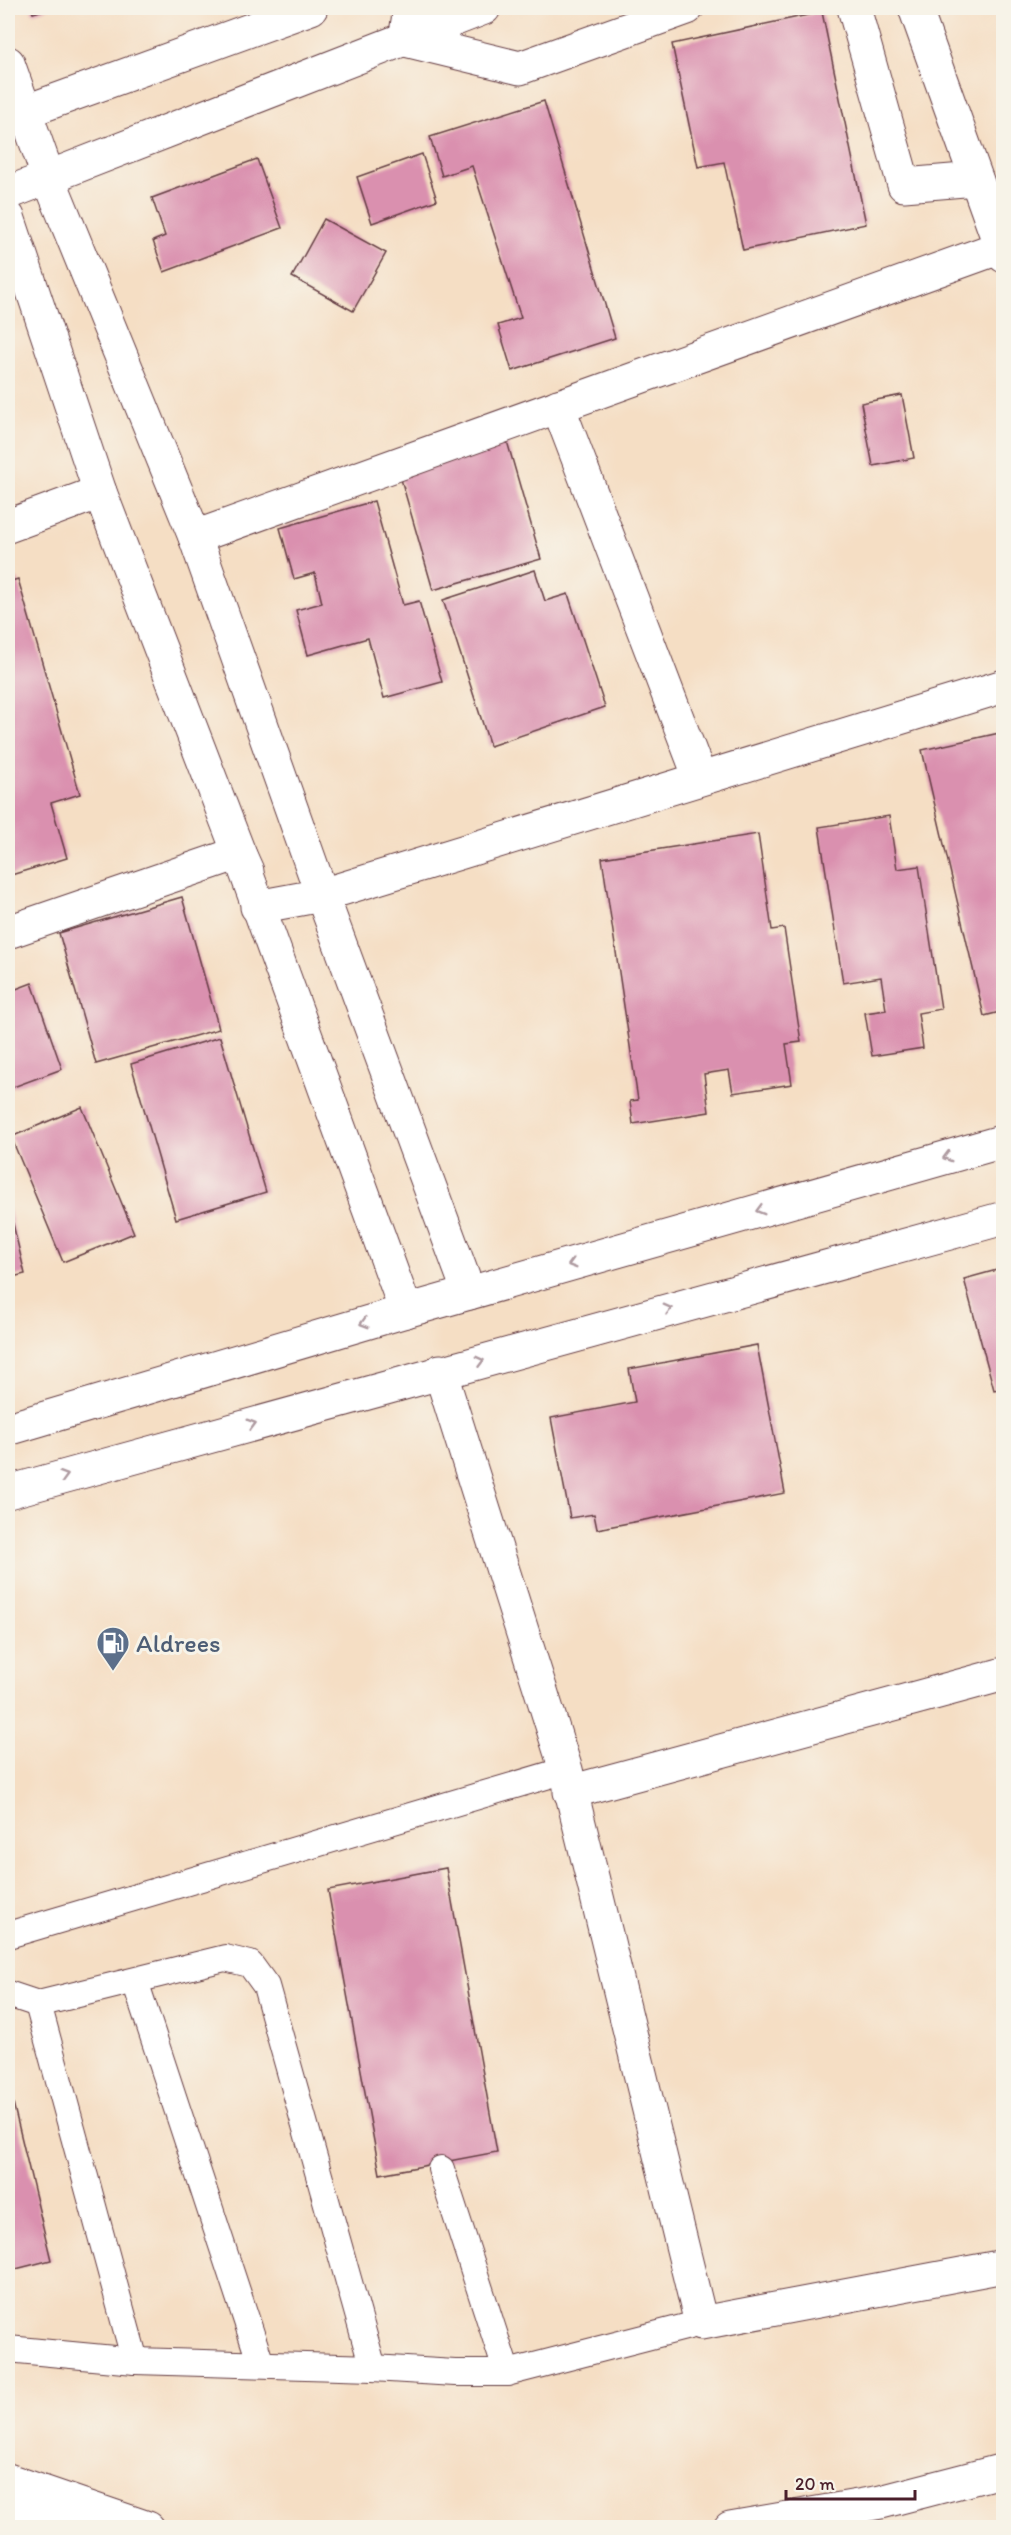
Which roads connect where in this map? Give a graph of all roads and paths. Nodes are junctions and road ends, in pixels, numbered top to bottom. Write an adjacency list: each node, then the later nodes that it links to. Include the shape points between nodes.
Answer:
1 (311, 8): 9 (street)
2 (410, 8): 7 (street)
3 (484, 8): 7 (street)
4 (687, 8): 7 (street, via 520,68)
5 (854, 8): 11 (street, via 903,185)
6 (915, 8): 11 (street)
7 (405, 40): 10 (street)
8 (8, 63): 9 (street)
9 (16, 114): 10 (street)
10 (49, 179): 12 (street); 18 (street)
11 (976, 179): 14 (street)
12 (8, 194)
13 (8, 217): 16 (street)
14 (1002, 250): 15 (street)
15 (558, 406): 18 (street); 20 (street)
16 (100, 492): 17 (street); 21 (street)
17 (8, 526)
18 (195, 537): 22 (street)
19 (1004, 686): 20 (street)
20 (700, 778): 22 (street)
21 (239, 853): 22 (street, via 249,875); 23 (street); 24 (street)
22 (322, 895): 23 (street); 27 (street)
23 (257, 907): 28 (street)
24 (8, 932)
25 (1004, 1141): 27 (street, one-way to 27)
26 (1004, 1218): 29 (street, one-way to 26)
27 (470, 1293): 28 (street)
28 (406, 1311): 30 (street, one-way to 30)
29 (440, 1371): 31 (street, one-way to 29); 33 (street)
30 (8, 1429)
31 (8, 1492)
32 (1004, 1674): 33 (street)
33 (568, 1781): 34 (lane); 40 (street)
34 (8, 1935)
35 (135, 1981): 37 (lane); 43 (lane); 44 (lane, via 225,1958 250,1964 267,1986)
36 (8, 1994): 37 (lane)
37 (38, 2004): 42 (lane)
38 (441, 2169): 45 (lane)
39 (1004, 2266): 40 (street)
40 (701, 2323): 45 (lane)
41 (8, 2349): 42 (lane)
42 (135, 2361): 43 (lane)
43 (261, 2364): 44 (lane)
44 (373, 2368): 45 (lane)
45 (507, 2373)
46 (1004, 2470): 51 (street, via 881,2502)
47 (8, 2480): 50 (street)
48 (8, 2505): 49 (street)
49 (118, 2528)
50 (148, 2528)
51 (730, 2528)

